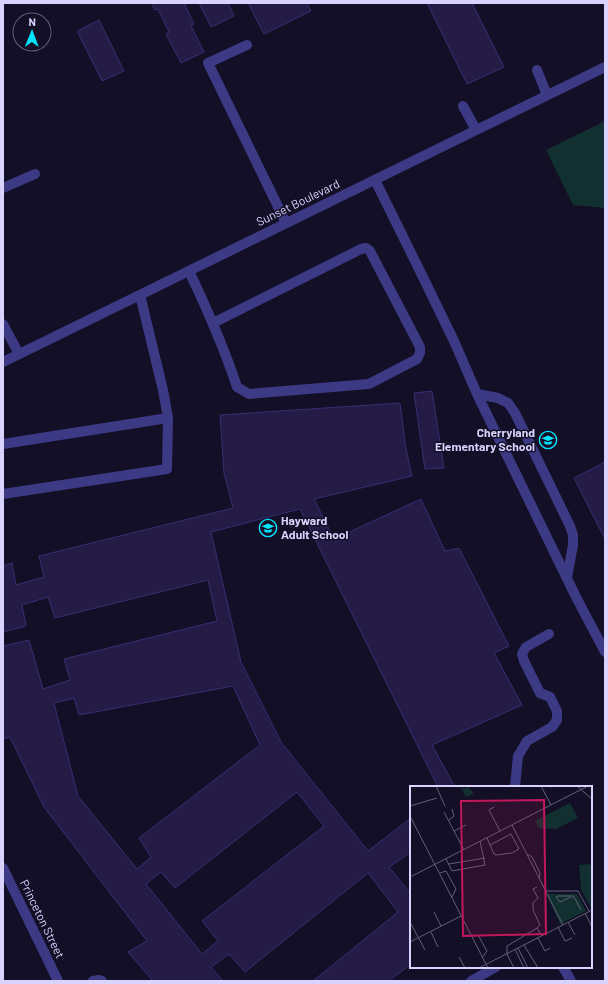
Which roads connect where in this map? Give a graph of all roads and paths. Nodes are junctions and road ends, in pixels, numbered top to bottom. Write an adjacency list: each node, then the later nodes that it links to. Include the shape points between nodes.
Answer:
1 (247, 45): 10 (street, via 208,63)
2 (605, 67): 4 (street, Sunset Boulevard)
3 (537, 70): 4 (street)
4 (548, 95): 6 (street, Sunset Boulevard)
5 (463, 106): 6 (street)
6 (476, 130): 8 (street, Sunset Boulevard)
7 (35, 174): 9 (street)
8 (375, 180): 10 (street, Sunset Boulevard); 17 (street)
9 (3, 188)
10 (286, 223): 11 (street, Sunset Boulevard)
11 (189, 271): 12 (street, Sunset Boulevard); 13 (street)
12 (140, 295): 15 (street, Sunset Boulevard); 18 (street)
13 (213, 323): 13 (street, via 366,248 370,251 420,347 420,353 417,359 370,384 249,394 236,387)
14 (3, 324): 15 (street)
15 (19, 354): 16 (street, Sunset Boulevard)
16 (3, 362)
17 (478, 394): 21 (street); 21 (street, via 508,403 515,413 570,526 573,545)
18 (168, 418): 19 (street); 20 (street, via 167,469)
19 (3, 444)
20 (3, 494)
21 (567, 578): 23 (street)
22 (549, 634): 24 (street, via 526,647 522,654 540,693 550,697 557,711 557,720 552,727 527,741 518,756)
23 (605, 652)
24 (515, 786)
25 (3, 868): 28 (street, Princeton Street)
26 (494, 968): 31 (street)
27 (564, 968): 32 (street)
28 (58, 981)
29 (93, 981): 30 (street)
30 (102, 981)
31 (471, 981)
32 (571, 981)

